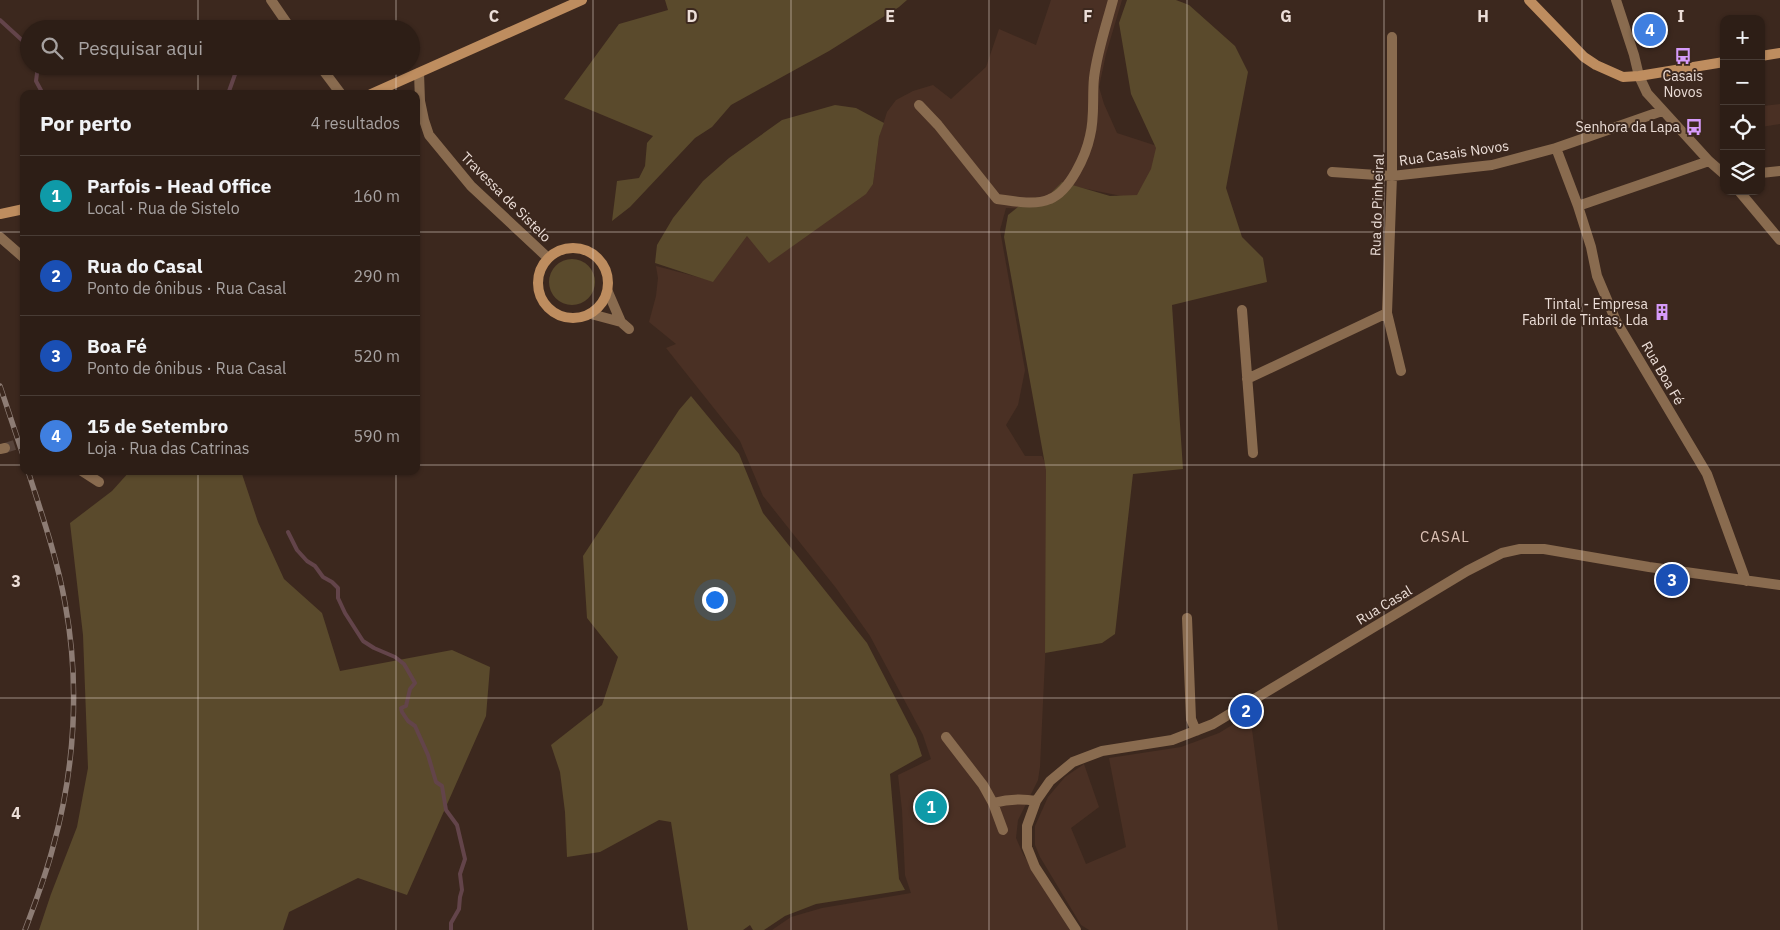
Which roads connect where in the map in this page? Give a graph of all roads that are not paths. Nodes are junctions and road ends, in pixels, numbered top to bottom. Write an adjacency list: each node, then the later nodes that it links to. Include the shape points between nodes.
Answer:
1 (271, 0): 6 (street)
2 (582, 0): 11 (street)
3 (1112, 0): 20 (street, via 1094,79 1090,135 1069,184 1051,199 1026,203 997,199)
4 (1530, 0): 15 (street, via 1596,66 1623,77)
5 (1616, 0): 15 (street)
6 (285, 20)
7 (1392, 37): 28 (street, Rua do Pinheiral)
8 (1780, 53): 9 (street)
9 (1765, 55)
10 (1720, 63): 15 (street)
11 (420, 73)
12 (327, 75): 16 (street)
13 (414, 75): 17 (street)
14 (419, 75): 18 (street, Travessa de Sistelo)
15 (1639, 76): 21 (street, via 1647,93)
16 (338, 90)
17 (379, 90)
18 (420, 90)
19 (420, 101): 36 (street, Travessa de Sistelo, via 429,135 471,186)
20 (920, 105)
21 (1662, 111): 22 (street, Rua Casais Novos); 23 (street)
22 (1556, 148): 28 (street, Rua Casais Novos, via 1492,165); 30 (street, Rua Boa Fé)
23 (1709, 161): 24 (street); 30 (street)
24 (1720, 171)
25 (1780, 171): 27 (street)
26 (1332, 172): 28 (street, Rua Casais Novos)
27 (1765, 173)
28 (1392, 176): 39 (street, Rua do Pinheiral)
29 (1742, 195): 34 (street)
30 (1578, 206): 46 (street, Rua Boa Fé, via 1597,276 1616,321 1707,474)
31 (20, 211): 32 (street)
32 (0, 214)
33 (0, 237): 35 (street)
34 (1780, 240)
35 (20, 254)
36 (548, 258): 37 (street, via 565,248 575,247 594,254 606,270); 40 (street, via 538,278 542,300 549,309 569,318)
37 (608, 292): 40 (street); 40 (street, via 625,325)
38 (1242, 310): 42 (street)
39 (1387, 313): 41 (street, Rua do Pinheiral); 42 (street)
40 (591, 314)
41 (1401, 371)
42 (1247, 379): 43 (street)
43 (1253, 453)
44 (88, 475): 45 (street)
45 (99, 482)
46 (1746, 581): 47 (street, Rua Casal); 49 (street, Rua Casal, via 1544,549 1502,553 1214,724)
47 (1780, 585)
48 (1187, 618): 49 (street, via 1190,707)
49 (1196, 731): 51 (street, Rua Casal, via 1172,740 1102,751 1073,762 1050,780)
50 (946, 738): 52 (street)
51 (1036, 801): 52 (street, via 1017,799); 54 (street, Rua Casal, via 1027,826 1027,847)
52 (993, 803): 53 (street)
53 (1003, 830)
54 (1076, 930)

